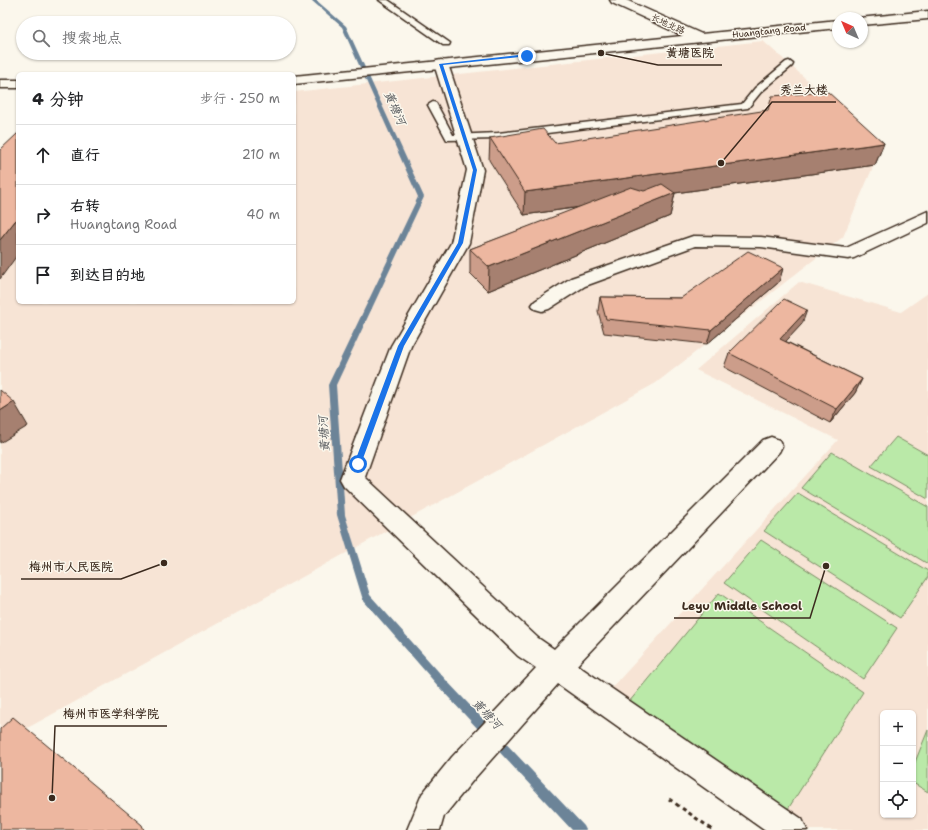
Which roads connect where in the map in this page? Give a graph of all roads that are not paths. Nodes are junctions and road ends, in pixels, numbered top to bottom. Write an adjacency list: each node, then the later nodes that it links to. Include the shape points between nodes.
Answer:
1 (383, 0): 7 (lane)
2 (616, 0): 6 (street, 长地北路)
3 (928, 14): 4 (street)
4 (868, 20)
5 (832, 25): 6 (street, Huangtang Road)
6 (698, 38): 7 (street, Huangtang Road)
7 (443, 54): 9 (street, Huangtang Road, via 390,71); 17 (street, via 475,170 460,243 401,346 352,479 528,647)
8 (789, 64): 12 (lane, via 758,90 744,106 498,136 450,138)
9 (296, 80)
10 (0, 84): 11 (street)
11 (16, 84)
12 (433, 105)
13 (928, 216): 14 (street, via 848,254 761,242 693,241 578,282)
14 (542, 305)
15 (771, 446): 16 (street, via 528,696 433,805)
16 (424, 830)
17 (791, 830)

